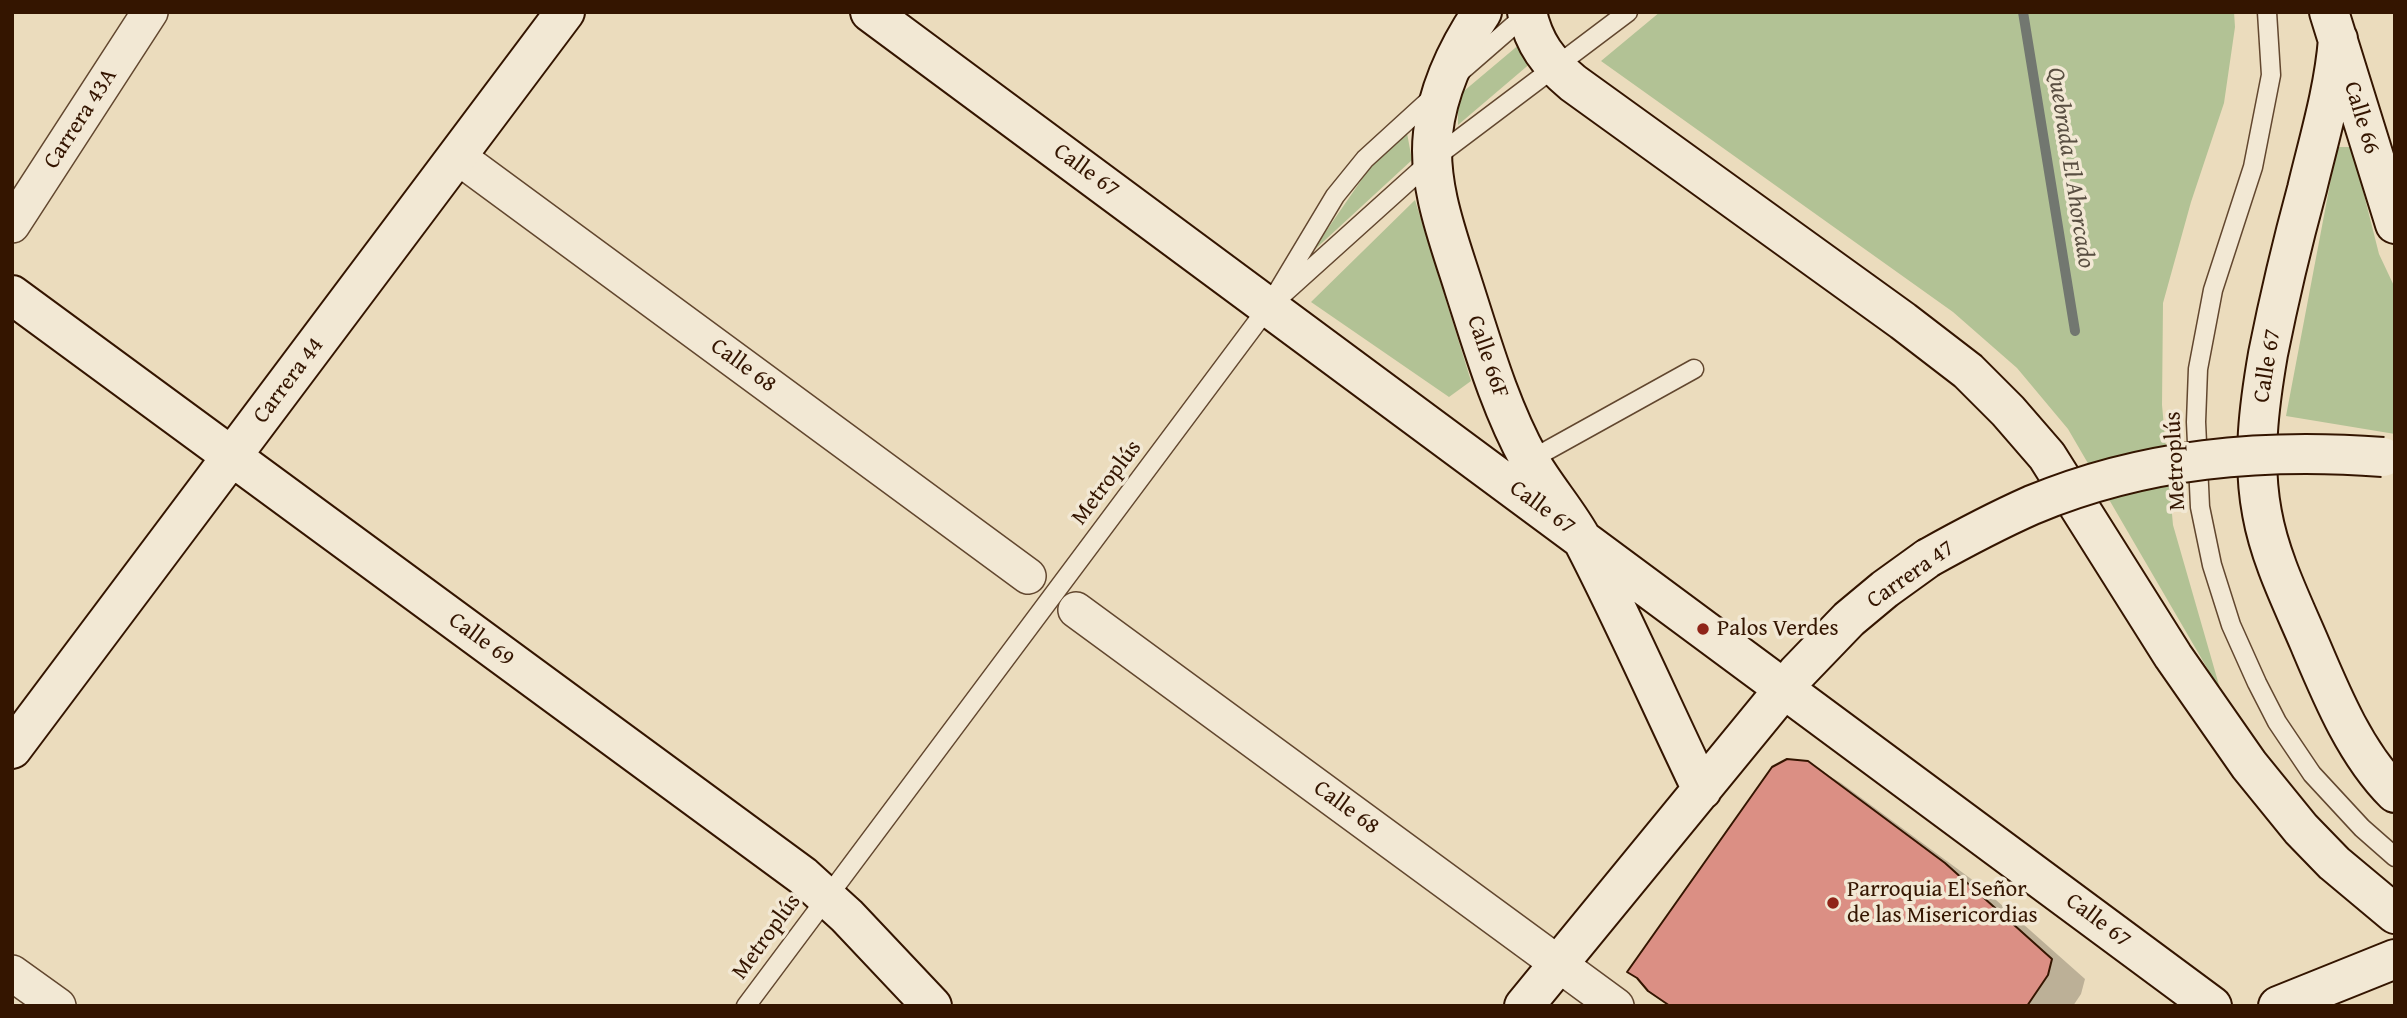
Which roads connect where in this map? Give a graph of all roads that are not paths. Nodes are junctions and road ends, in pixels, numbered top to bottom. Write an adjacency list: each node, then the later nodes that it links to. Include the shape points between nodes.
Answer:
1 (150, 12): 14 (street, Carrera 43A)
2 (565, 12): 11 (street, Carrera 44)
3 (870, 12): 16 (street, Calle 67)
4 (1482, 12): 10 (street, Calle 66F, via 1455,55)
5 (1628, 12): 9 (lane)
6 (2267, 12): 28 (lane, Metroplús, via 2271,75 2253,167 2213,290 2199,369 2200,507 2231,625 2277,722 2312,774)
7 (1528, 13): 9 (street, via 1534,38); 10 (lane, Metroplús)
8 (2334, 26): 13 (street, Calle 66); 27 (street, Calle 67, via 2335,75 2282,284 2262,388 2257,471 2266,535 2294,608 2360,746)
9 (1554, 67): 12 (lane); 30 (street, via 1903,321 1968,371 2008,411 2047,456 2173,656 2249,765 2334,863)
10 (1441, 90): 12 (street, Calle 66F, via 1432,136); 16 (lane, Metroplús, via 1366,159 1335,196)
11 (457, 156): 18 (street, Carrera 44); 22 (street, Calle 68)
12 (1433, 159): 16 (lane); 20 (street, Calle 66F, via 1447,234 1485,353)
13 (2395, 224)
14 (12, 225)
15 (12, 295): 18 (street, Calle 69)
16 (1269, 306): 21 (street, Calle 67); 29 (lane, Metroplús)
17 (1694, 369): 20 (lane)
18 (232, 457): 25 (street, Carrera 44); 29 (street, Calle 69)
19 (2389, 458): 24 (street, Carrera 47, bridge, via 2323,452 2205,458 2089,485 2034,505 1928,558 1885,589 1849,619)
20 (1530, 460): 21 (street, Calle 66F)
21 (1581, 538): 24 (street, Calle 67); 26 (street)
22 (1028, 576)
23 (1076, 610): 32 (street, Calle 68)
24 (1784, 688): 26 (street, Carrera 47); 39 (street, Calle 67)
25 (12, 749)
26 (1702, 790): 32 (street, Carrera 47)
27 (2395, 793)
28 (2395, 857)
29 (827, 896): 35 (lane, Metroplús); 36 (street, Calle 69)
30 (2395, 914)
31 (2391, 960): 40 (street)
32 (1559, 965): 37 (street, Carrera 47); 38 (street, Calle 68)
33 (12, 973): 34 (street)
34 (58, 1006)
35 (746, 1006)
36 (932, 1006)
37 (1524, 1006)
38 (1616, 1006)
39 (2212, 1006)
40 (2278, 1006)

